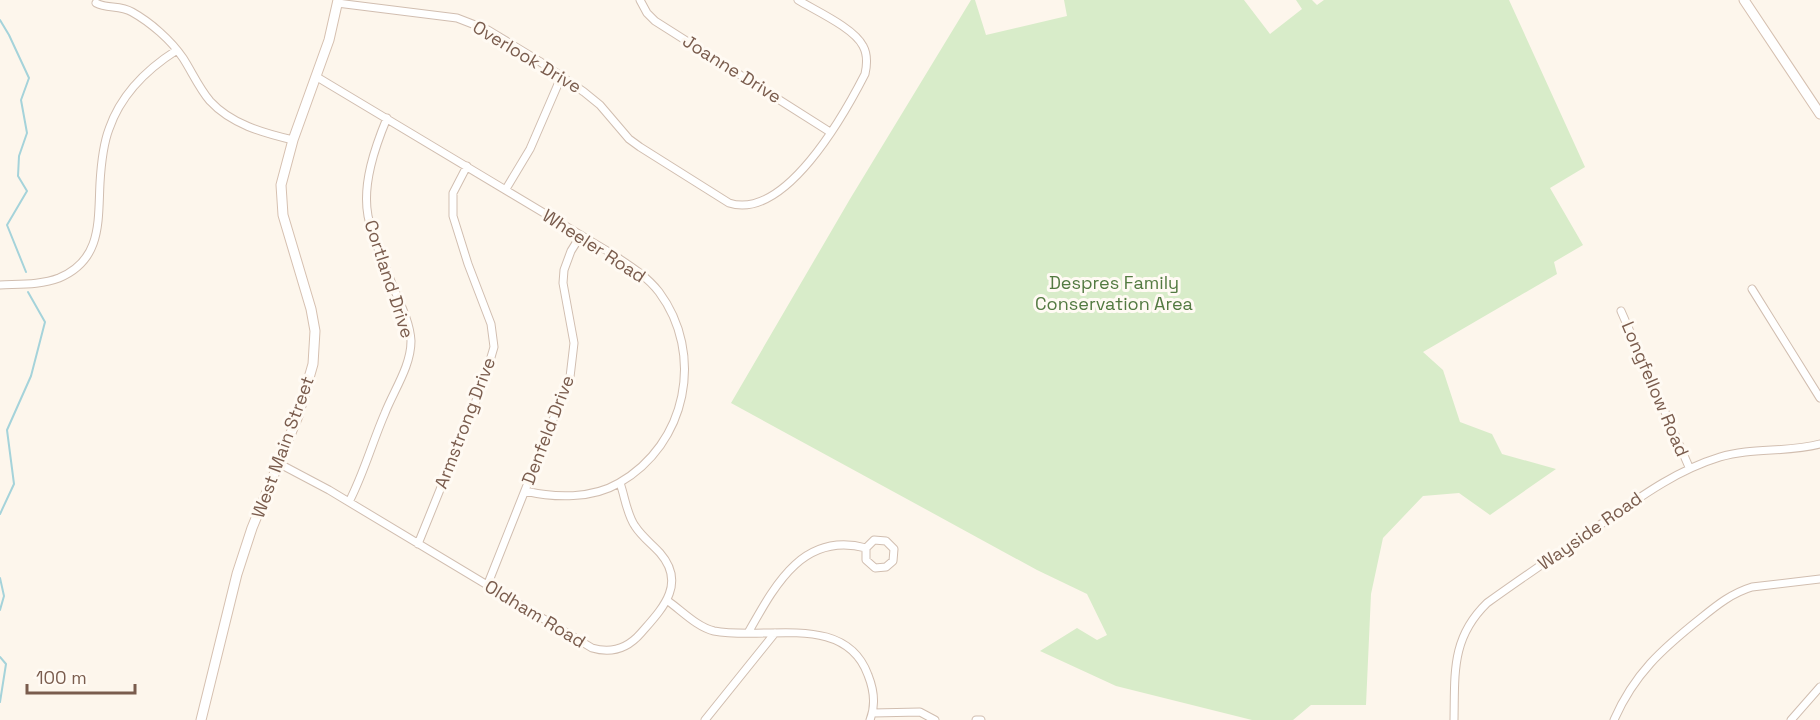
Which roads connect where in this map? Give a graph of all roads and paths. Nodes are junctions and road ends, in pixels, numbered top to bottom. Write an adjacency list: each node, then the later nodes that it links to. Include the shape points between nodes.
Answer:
1 (640, 0): 11 (street, Joanne Drive, via 655,21)
2 (798, 0): 11 (street, Overlook Drive, via 857,37 866,53 865,74)
3 (1744, 0): 9 (street)
4 (338, 1): 7 (street, Overlook Drive, via 457,18 488,30); 8 (street, West Main Street)
5 (96, 3): 6 (street, via 132,12)
6 (177, 50): 12 (street, via 202,91 226,114 244,125); 16 (street, via 143,76 114,117 102,164 98,228 86,258 58,279)
7 (562, 75): 11 (street, Overlook Drive, via 600,105 629,139 738,206 757,204 793,178 819,152); 14 (street, via 530,149)
8 (317, 77): 10 (street, Wheeler Road); 12 (street, West Main Street)
9 (1820, 114)
10 (387, 118): 13 (street, Wheeler Road); 25 (street, Cortland Drive, via 372,163 368,216 411,339 401,378)
11 (830, 132)
12 (293, 140): 21 (street, West Main Street, via 281,184 282,208 311,309 315,348 302,405)
13 (467, 166): 14 (street, Wheeler Road); 26 (street, Armstrong Drive, via 453,193 453,216 491,324 494,347)
14 (506, 189): 15 (street, Wheeler Road)
15 (581, 235): 23 (street, Wheeler Road, via 637,271 657,290 674,316 684,351 684,381 674,421 647,461); 24 (street, Denfeld Drive, via 564,270 574,343 570,377)
16 (0, 285)
17 (1752, 289): 19 (street)
18 (1621, 311): 22 (street, Longfellow Road)
19 (1820, 398)
20 (1820, 444): 22 (street, Wayside Road, via 1722,457)
21 (278, 463): 25 (street, Oldham Road); 35 (street, West Main Street, via 237,574)
22 (1689, 467): 40 (street, Wayside Road, via 1658,484 1478,612 1464,632 1456,656)
23 (620, 483): 24 (street, Wheeler Road, via 564,496); 30 (street, via 633,524 670,571)
24 (525, 491): 29 (street, Denfeld Drive)
25 (349, 502): 26 (street, Oldham Road)
26 (418, 544): 29 (street, Oldham Road)
27 (866, 548): 27 (street, via 866,560 872,567 884,568 893,561 894,549 886,541 874,540); 31 (street, via 832,544 803,557 776,588)
28 (1820, 579): 41 (street, via 1752,587 1724,600 1656,655 1634,682)
29 (487, 586): 30 (street, Oldham Road, via 602,651 613,651 632,642)
30 (668, 601): 31 (street, via 712,631)
31 (748, 633): 32 (street)
32 (774, 633): 34 (street, via 816,634 850,648 869,676 874,702); 36 (street)
33 (1820, 687): 42 (street)
34 (871, 717): 37 (street, via 920,712)
35 (201, 720)
36 (705, 720)
37 (935, 720)
38 (976, 720): 39 (street)
39 (981, 720)
40 (1454, 720)
41 (1614, 720)
42 (1791, 720)

